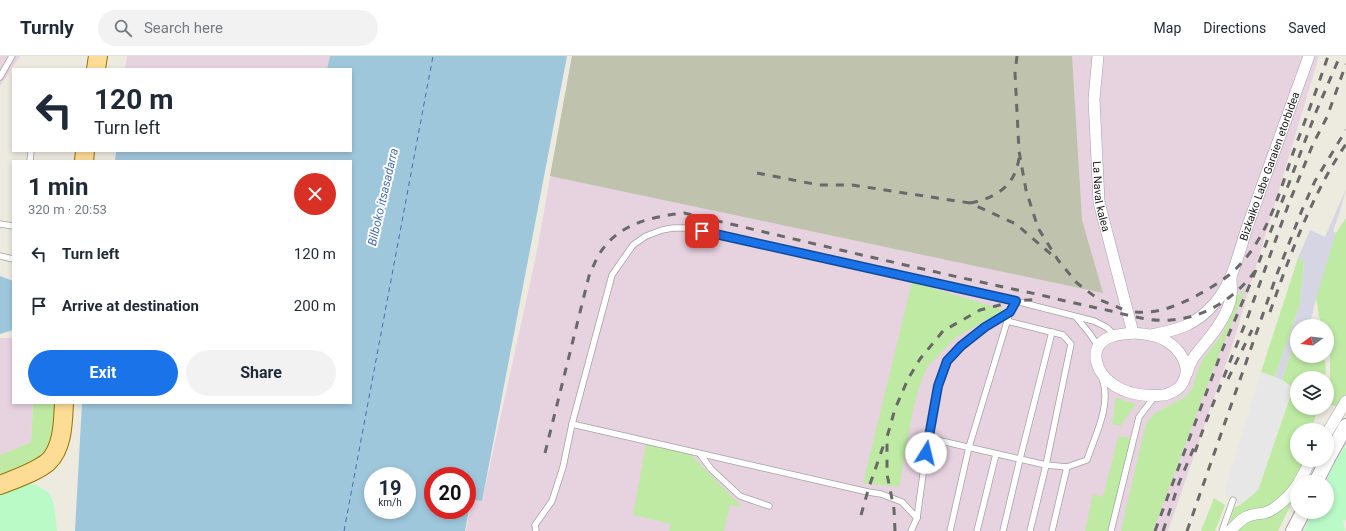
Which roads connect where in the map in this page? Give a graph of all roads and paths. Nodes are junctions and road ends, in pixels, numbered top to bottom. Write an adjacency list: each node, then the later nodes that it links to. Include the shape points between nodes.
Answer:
1 (12, 56): 6 (lane)
2 (98, 56): 5 (main road)
3 (1098, 56): 17 (street, La Naval kalea, via 1094,99 1099,202)
4 (1310, 56): 11 (street, Bizkaiko Labe Garaien etorbidea)
5 (96, 68)
6 (0, 77)
7 (0, 224): 8 (lane)
8 (12, 226)
9 (0, 256): 10 (lane)
10 (12, 259)
11 (1231, 277): 19 (street, via 1219,297 1198,320 1182,328); 22 (street, via 1231,297 1222,320 1194,356)
12 (1016, 301): 13 (lane); 14 (lane); 27 (lane, via 702,231 684,228 662,230 646,236 633,245 612,275)
13 (1010, 312): 15 (lane); 29 (lane, via 985,327 947,361 938,386)
14 (1076, 317): 18 (lane, via 1094,321); 20 (lane)
15 (1007, 321): 16 (lane); 30 (lane)
16 (1052, 332): 34 (lane); 35 (lane, via 1063,335 1071,344)
17 (1133, 333): 18 (street); 19 (street)
18 (1115, 335): 20 (street, via 1105,339)
19 (1151, 335): 22 (street, via 1167,341 1180,351)
20 (1098, 346): 21 (street, via 1095,358)
21 (1100, 372): 23 (street, via 1111,383 1127,391); 36 (lane, via 1105,386 1104,410 1087,460)
22 (1187, 374): 23 (street, via 1179,388 1165,395)
23 (1155, 396): 50 (lane, via 1139,417)
24 (1346, 401): 26 (street)
25 (64, 404): 37 (main road, via 62,432 56,451 48,462 32,472)
26 (1333, 423)
27 (572, 424): 32 (lane); 43 (lane, via 563,467 552,501 535,525)
28 (1346, 426): 31 (street)
29 (928, 438): 30 (lane); 41 (lane)
30 (969, 447): 33 (lane); 45 (lane)
31 (1334, 447)
32 (700, 454): 40 (lane, via 711,469 740,496); 41 (lane, via 881,494 902,502)
33 (996, 454): 34 (lane); 46 (lane)
34 (1020, 459): 35 (lane); 47 (lane)
35 (1046, 465): 36 (lane); 48 (lane)
36 (1067, 467): 49 (lane)
37 (0, 485)
38 (1290, 493): 52 (street, via 1275,509 1246,517)
39 (1233, 500): 51 (lane)
40 (769, 506)
41 (917, 518): 44 (lane)
42 (1299, 519): 53 (street)
43 (536, 531)
44 (911, 531)
45 (950, 531)
46 (977, 531)
47 (1003, 531)
48 (1030, 531)
49 (1052, 531)
50 (1111, 531)
51 (1222, 531)
52 (1230, 531)
53 (1293, 531)

